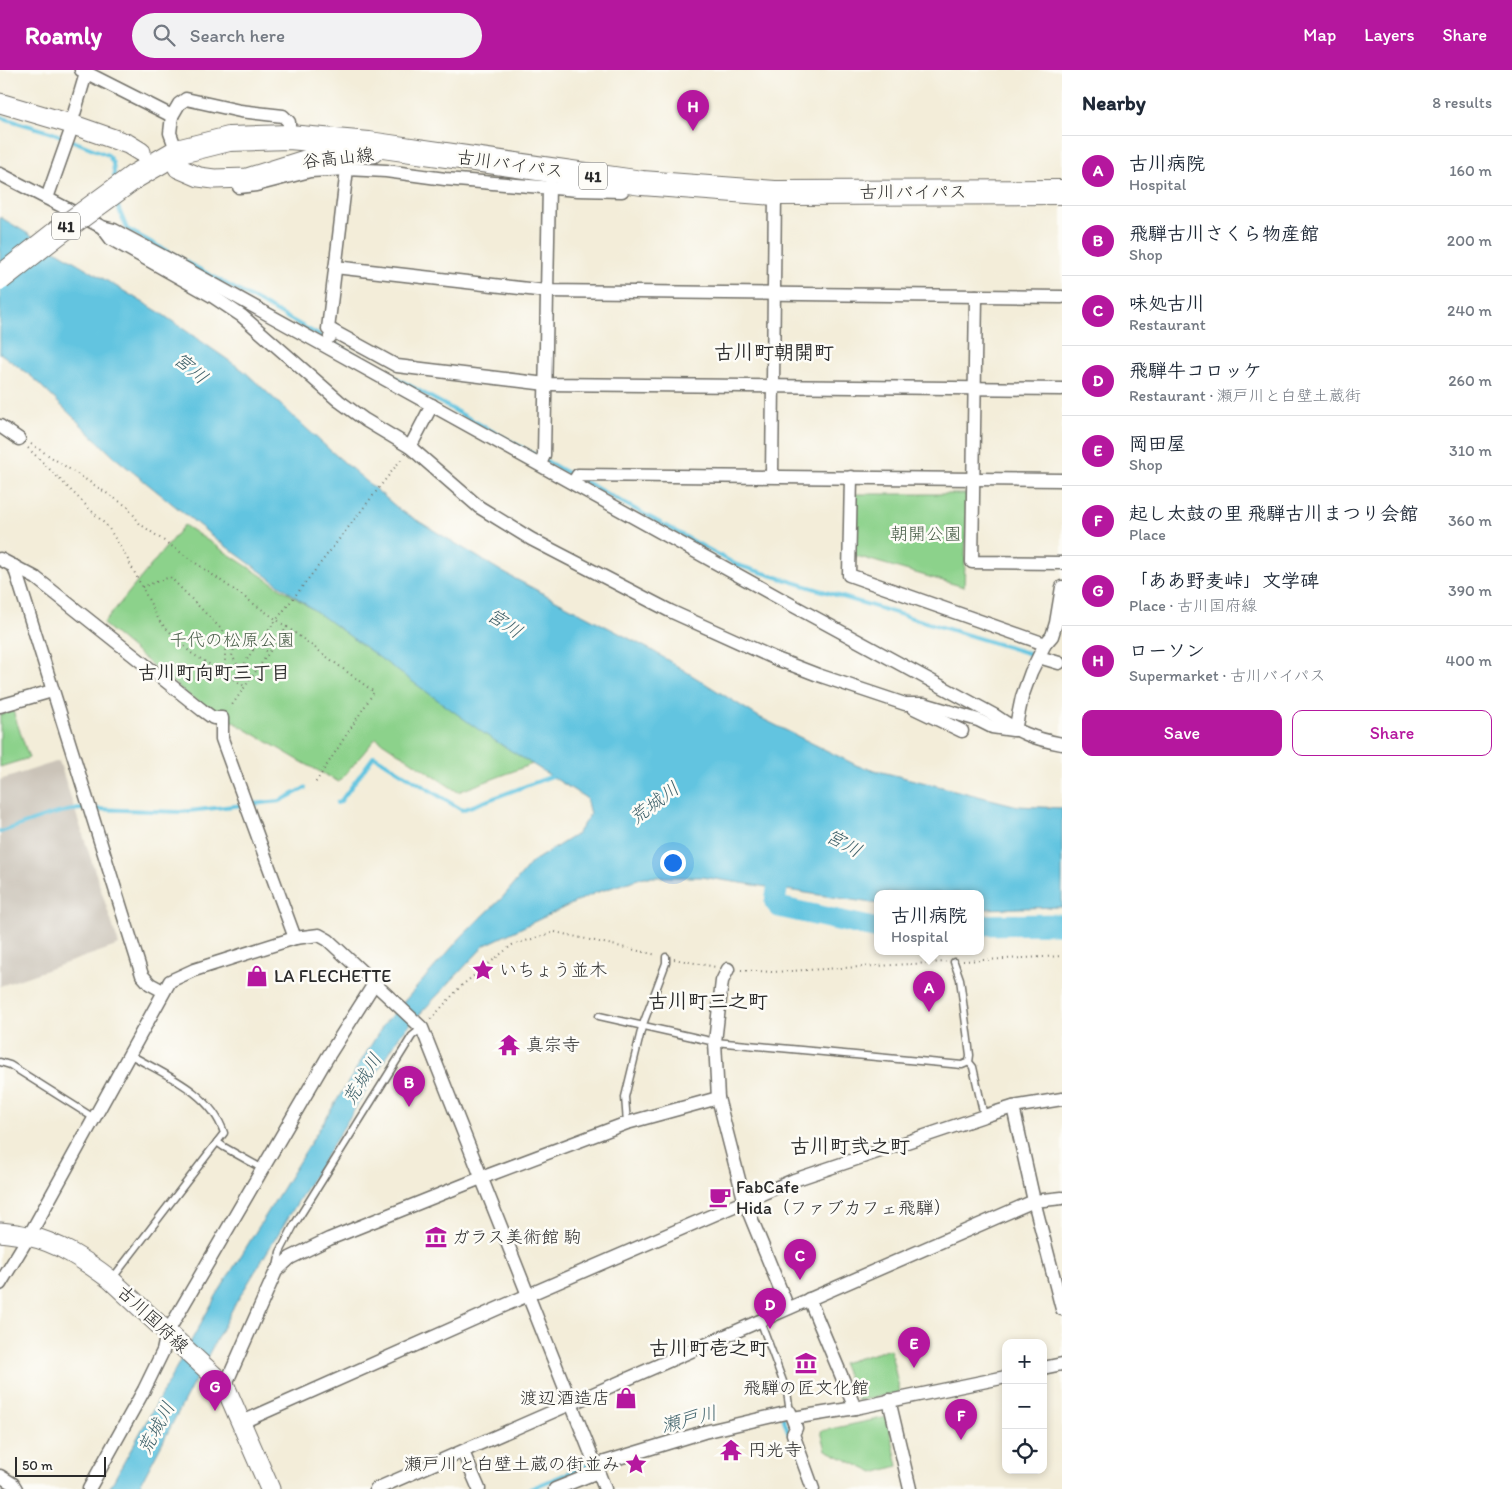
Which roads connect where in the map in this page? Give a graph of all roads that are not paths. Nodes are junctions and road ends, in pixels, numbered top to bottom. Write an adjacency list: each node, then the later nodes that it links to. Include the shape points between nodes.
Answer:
1 (85, 71): 3 (street); 4 (street)
2 (0, 103): 4 (main road)
3 (172, 116): 5 (street, via 186,99 272,114 283,116 288,122); 8 (street, via 170,133)
4 (69, 134): 6 (main road, via 128,144); 16 (street)
5 (289, 137): 7 (highway, 古川バイパス / 41, via 369,144); 8 (highway, 古川バイパス / 41, via 229,139)
6 (141, 152)
7 (472, 159): 11 (main road, 谷高山線, via 365,153 339,155 314,158 247,178); 15 (highway, 古川バイパス / 41, via 642,183)
8 (177, 160): 11 (main road, 谷高山線, via 199,177); 19 (highway, 古川バイパス / 41, bridge, via 134,177)
9 (347, 169): 11 (street, via 310,171 243,187 236,187); 12 (street); 18 (street)
10 (0, 174): 16 (street)
11 (234, 178)
12 (549, 186): 13 (street); 20 (street)
13 (622, 191)
14 (1062, 192): 15 (highway, 古川バイパス / 41)
15 (775, 193): 21 (street)
16 (47, 198): 17 (street)
17 (102, 227): 24 (street, via 114,230); 32 (street, via 112,238 242,316 339,401)
18 (335, 267): 20 (street); 24 (street)
19 (0, 278)
20 (546, 291): 21 (street); 25 (street)
21 (772, 293): 22 (street); 26 (street)
22 (976, 296): 23 (street); 27 (street)
23 (1062, 297)
24 (329, 339): 25 (street, via 397,366); 29 (street)
25 (546, 384): 26 (street); 33 (street)
26 (772, 386): 27 (street); 34 (street)
27 (975, 388): 28 (street); 37 (street)
28 (1062, 389)
29 (432, 405): 32 (street); 33 (street)
30 (0, 426): 31 (street)
31 (19, 439)
32 (406, 452): 47 (street, via 478,508 670,611 783,661)
33 (542, 460): 36 (street)
34 (772, 476): 35 (street); 36 (street)
35 (851, 477): 37 (street); 43 (street, via 849,575)
36 (575, 479): 49 (street)
37 (974, 479): 38 (street); 40 (street, via 972,562)
38 (1062, 480)
39 (0, 559): 41 (street)
40 (1062, 563)
41 (14, 566): 46 (street); 52 (street, via 36,578 202,710 213,718 222,718 222,739)
42 (1062, 587): 43 (street, via 1056,623)
43 (1045, 644): 44 (street)
44 (1039, 657): 45 (street); 49 (street, via 1022,697)
45 (1059, 663)
46 (52, 691): 48 (street); 57 (street, via 142,975)
47 (905, 704): 49 (street, via 924,704 992,727); 50 (street)
48 (0, 706)
49 (1016, 730): 51 (street)
50 (962, 731)
51 (1062, 744)
52 (295, 938): 56 (street, via 319,935 328,940); 57 (street, via 175,978)
53 (666, 957): 59 (lane)
54 (954, 962): 64 (lane, via 960,979)
55 (728, 969): 61 (street, via 722,981)
56 (376, 986): 60 (street); 72 (street, via 328,1058)
57 (163, 991): 62 (street)
58 (599, 1016): 59 (lane)
59 (642, 1026): 61 (lane); 70 (lane, via 625,1097)
60 (422, 1028): 73 (street); 79 (lane, via 412,1036 293,1227 280,1252)
61 (715, 1042): 64 (lane, via 962,1065); 65 (street)
62 (128, 1054): 69 (street); 71 (lane, via 201,1098 221,1123 224,1133)
63 (0, 1062): 69 (lane, via 10,1065)
64 (969, 1062): 68 (lane, via 973,1067)
65 (718, 1098): 70 (street); 76 (street)
66 (1062, 1099): 67 (street)
67 (1013, 1108): 68 (street); 75 (street)
68 (984, 1116): 76 (street, via 794,1180)
69 (94, 1118): 78 (street)
70 (626, 1123): 73 (street)
71 (217, 1142): 72 (lane); 80 (lane)
72 (263, 1169): 87 (street)
73 (481, 1178): 79 (street, via 330,1239 290,1258); 82 (street)
74 (1062, 1198): 75 (street)
75 (1034, 1202): 83 (street); 85 (street)
76 (745, 1203): 82 (street); 84 (street)
77 (0, 1232): 78 (main road, 古川国府線)
78 (29, 1236): 80 (main road, 古川国府線, via 82,1258); 81 (street)
79 (276, 1271): 91 (street)
80 (111, 1280): 87 (main road, 古川国府線)
81 (0, 1284)
82 (528, 1295): 93 (street); 96 (street)
83 (809, 1299): 84 (street); 94 (street)
84 (788, 1308): 86 (street)
85 (1062, 1309)
86 (760, 1320): 93 (street); 95 (lane, via 787,1392)
87 (170, 1335): 91 (main road, 古川国府線); 101 (street, via 144,1390)
88 (1062, 1364): 89 (street)
89 (1047, 1367)
90 (1002, 1378): 92 (street)
91 (223, 1384): 96 (main road, 古川国府線)
92 (889, 1400): 94 (street); 108 (street)
93 (572, 1403): 97 (street); 98 (street)
94 (855, 1408): 95 (street)
95 (787, 1414): 98 (street, via 704,1432); 107 (street, via 796,1428 793,1434)
96 (240, 1423): 102 (main road, 古川国府線)
97 (462, 1452): 103 (street); 104 (street)
98 (596, 1466): 105 (street); 106 (street)
99 (0, 1476): 100 (street)
100 (16, 1489)
101 (89, 1489)
102 (270, 1489)
103 (376, 1489)
104 (479, 1489)
105 (555, 1489)
106 (605, 1489)
107 (813, 1489)
108 (910, 1489)

